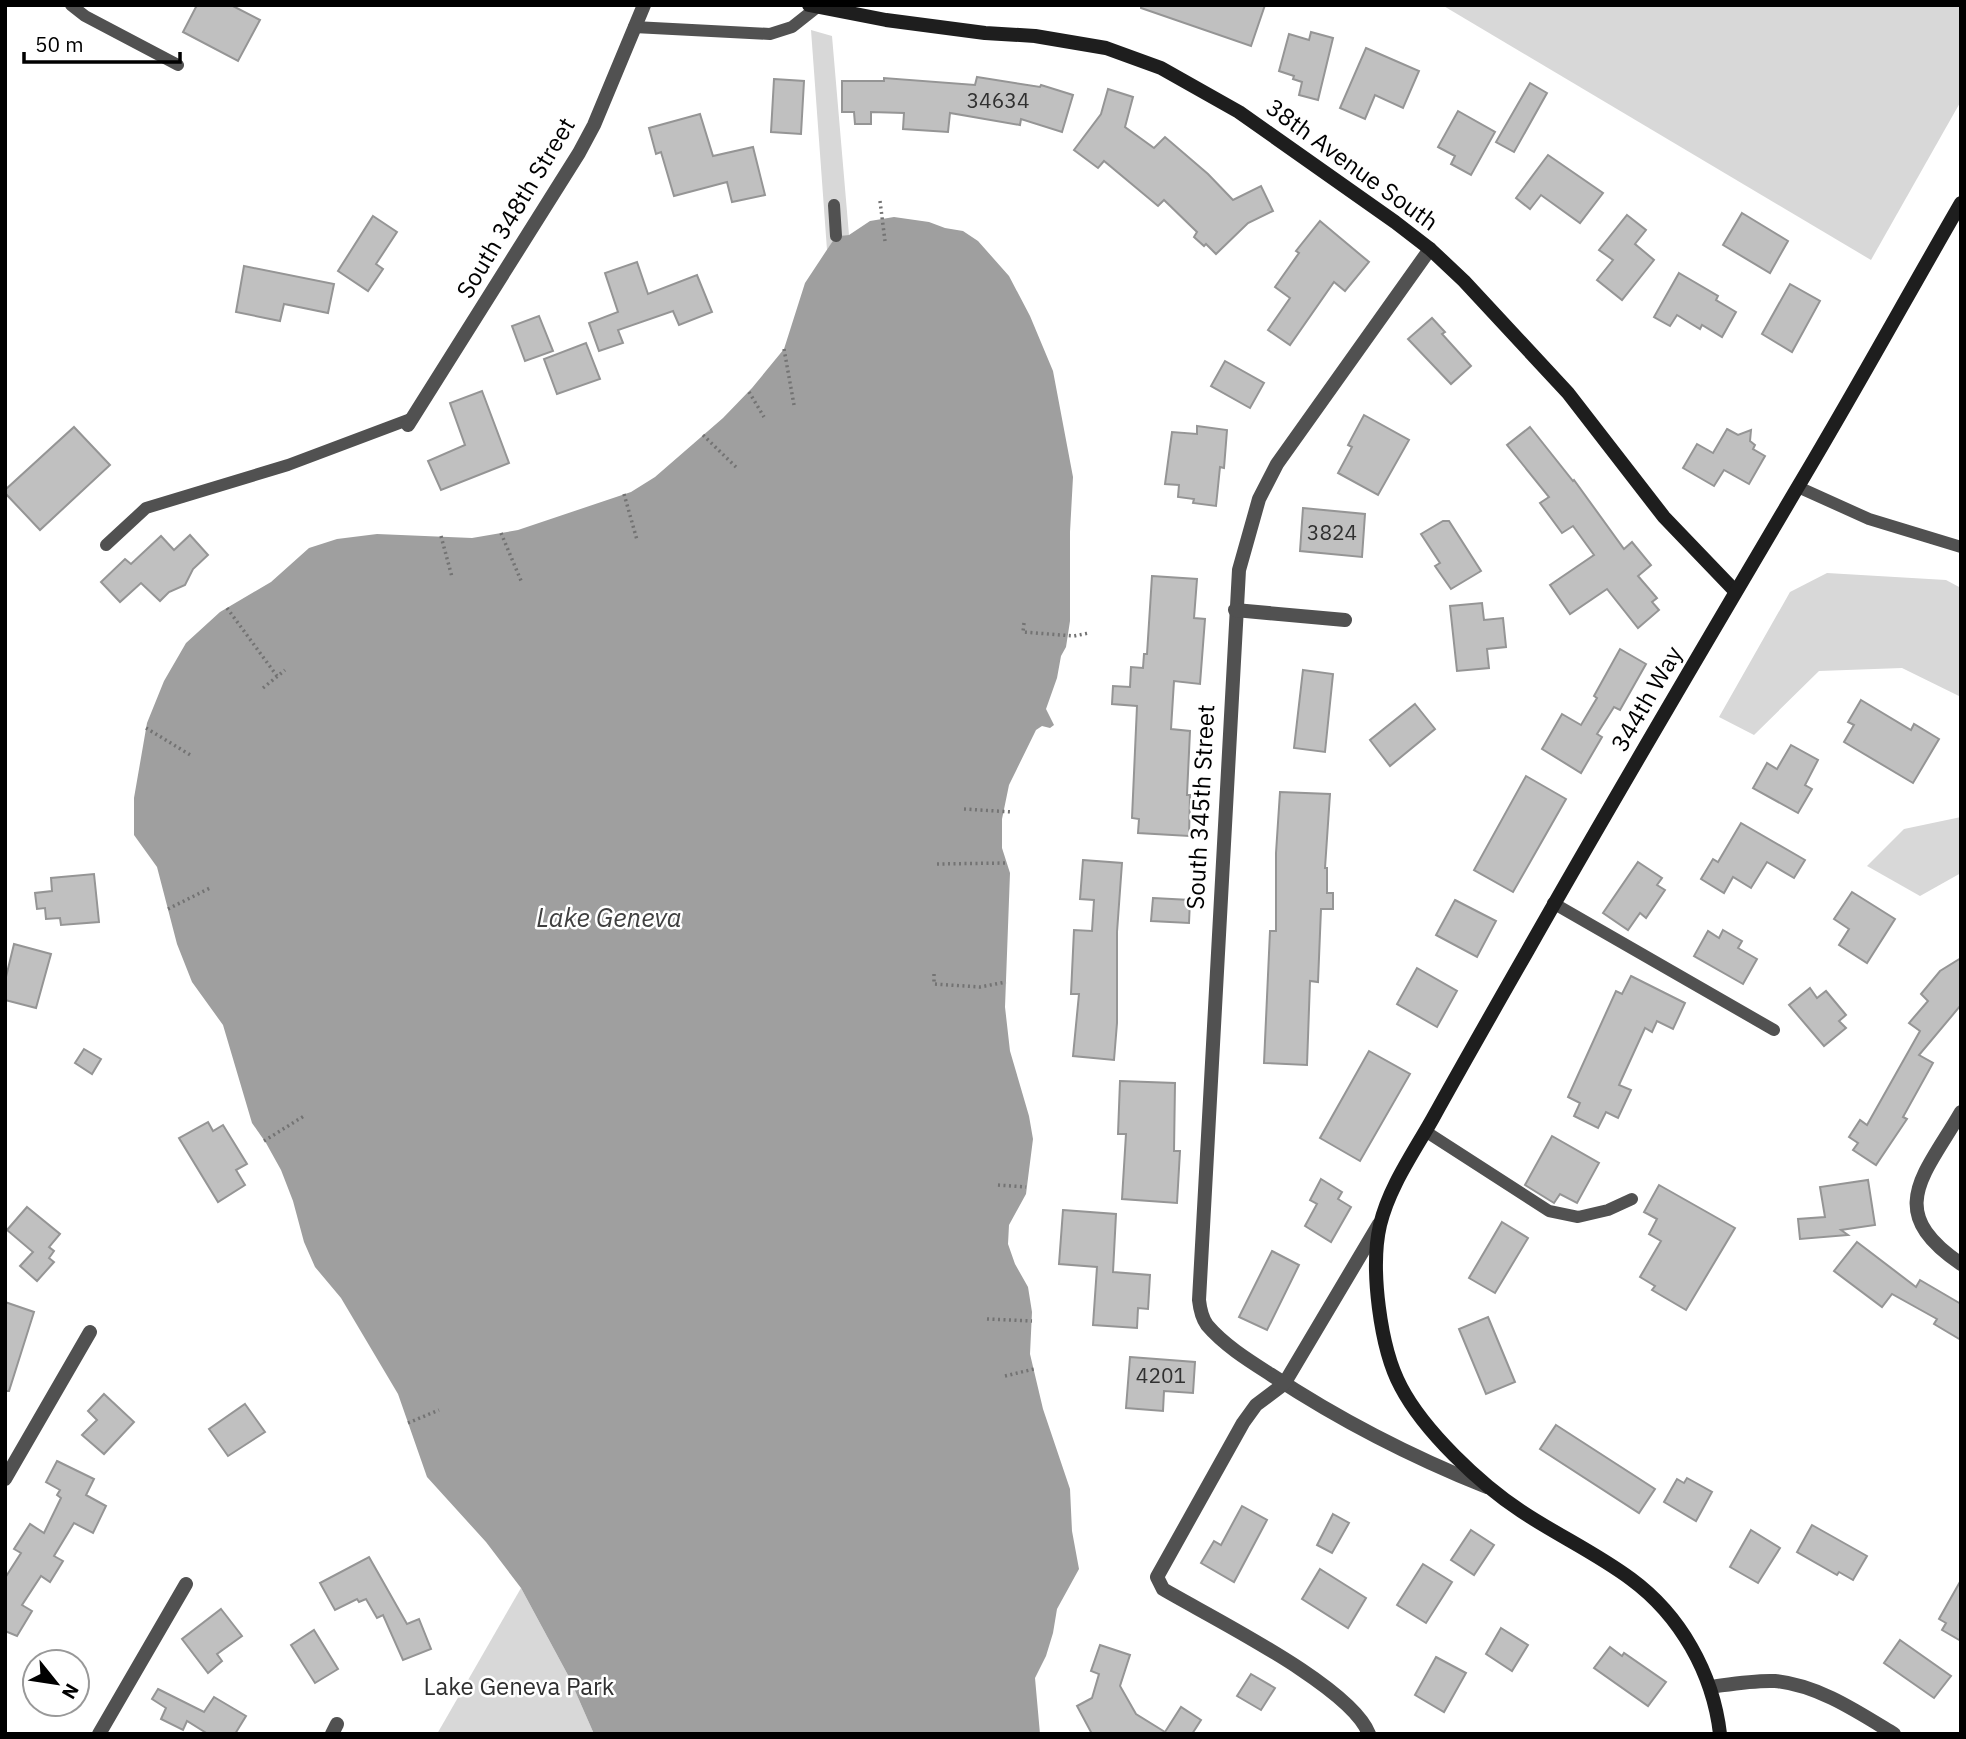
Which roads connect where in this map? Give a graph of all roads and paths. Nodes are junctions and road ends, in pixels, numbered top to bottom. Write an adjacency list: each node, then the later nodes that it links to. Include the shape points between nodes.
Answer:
1 (71, 5): 5 (lane)
2 (643, 5): 4 (street, South 348th Street)
3 (817, 7): 4 (lane, via 792,27 770,34); 11 (street, 38th Avenue South, via 886,20 1076,41 1134,57 1239,112)
4 (634, 27): 16 (street, South 348th Street, via 579,153)
5 (178, 65)
6 (880, 201): 10 (path)
7 (1961, 203): 19 (street, 344th Way)
8 (834, 205): 9 (lane)
9 (836, 236)
10 (885, 241)
11 (1430, 249): 28 (street, 38th Avenue South, via 1519,338 1664,517); 30 (street, South 345th Street, via 1277,464 1248,534)
12 (784, 349): 14 (path)
13 (749, 392): 15 (path)
14 (794, 405)
15 (764, 417)
16 (411, 421): 24 (lane, via 146,508)
17 (703, 435): 18 (path)
18 (737, 468)
19 (1798, 487): 25 (lane, via 1869,519); 28 (street, 344th Way)
20 (624, 494): 23 (path)
21 (501, 533): 27 (path)
22 (441, 536): 26 (path)
23 (637, 540)
24 (106, 545)
25 (1961, 547)
26 (452, 577)
27 (522, 583)
28 (1735, 591): 44 (street, 344th Way)
29 (227, 608): 35 (path)
30 (1235, 610): 31 (street); 63 (street, South 345th Street, via 1199,1300 1206,1324 1236,1352)
31 (1345, 620)
32 (1024, 623): 33 (path, via 1023,632)
33 (1089, 633)
34 (285, 670): 35 (path)
35 (278, 676): 36 (path)
36 (263, 688)
37 (146, 728): 38 (path)
38 (192, 756)
39 (964, 809): 40 (path)
40 (1012, 811)
41 (1007, 863): 42 (path)
42 (937, 864)
43 (212, 887): 45 (path)
44 (1553, 903): 48 (lane); 51 (street, 344th Way)
45 (168, 909)
46 (934, 974): 47 (path, via 934,984 980,987)
47 (1006, 982)
48 (1774, 1030)
49 (1961, 1112): 57 (street, via 1927,1171 1916,1213 1937,1246)
50 (303, 1116): 52 (path)
51 (1425, 1131): 55 (lane, via 1549,1211 1578,1217); 56 (street, 344th Way)
52 (264, 1141)
53 (998, 1185): 54 (path)
54 (1026, 1187)
55 (1632, 1199)
56 (1381, 1222): 63 (street); 67 (street, 344th Way, via 1377,1245 1381,1318 1399,1385 1461,1463)
57 (1961, 1264)
58 (987, 1319): 59 (path)
59 (1032, 1321)
60 (90, 1332): 66 (street)
61 (1034, 1370): 62 (path)
62 (1005, 1376)
63 (1284, 1384): 67 (street, South 345th Street, via 1444,1470); 71 (street, via 1256,1405 1243,1423 1157,1577 1163,1589 1327,1687 1353,1709)
64 (439, 1410): 65 (path)
65 (408, 1423)
66 (5, 1479)
67 (1487, 1487): 69 (street, 344th Way, via 1645,1590 1682,1634)
68 (186, 1584): 70 (street)
69 (1710, 1687): 72 (street, 344th Way); 73 (street, via 1760,1681 1794,1684 1844,1705)
70 (99, 1734)
71 (1369, 1734)
72 (1720, 1734)
73 (1894, 1734)

